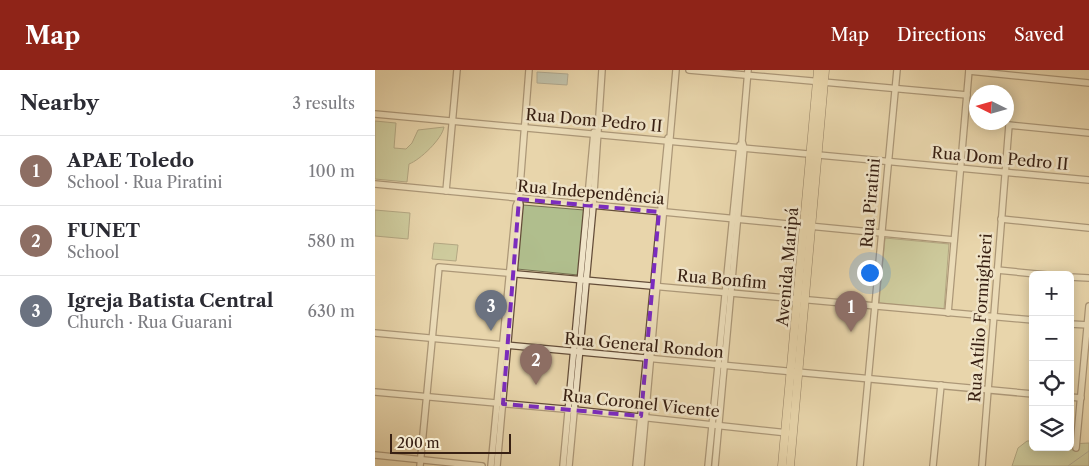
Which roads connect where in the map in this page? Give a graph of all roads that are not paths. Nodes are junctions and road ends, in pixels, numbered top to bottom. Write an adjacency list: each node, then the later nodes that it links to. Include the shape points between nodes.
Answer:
1 (457, 70): 15 (street)
2 (529, 70): 16 (street)
3 (602, 70): 18 (street)
4 (676, 70): 19 (street)
5 (689, 70): 9 (street)
6 (897, 70): 12 (street, Rua Piratini)
7 (969, 70): 11 (street); 13 (street)
8 (822, 71): 10 (main road, Avenida Maripá)
9 (748, 73): 10 (street); 20 (street)
10 (821, 82): 12 (street); 21 (main road, Avenida Maripá)
11 (1089, 83)
12 (895, 88): 13 (street); 22 (street, Rua Piratini)
13 (967, 95): 23 (street)
14 (375, 114): 15 (street, Rua Dom Pedro II)
15 (452, 121): 16 (street, Rua Dom Pedro II); 27 (street)
16 (524, 128): 18 (street, Rua Dom Pedro II); 28 (street)
17 (1089, 132): 24 (street, Rua Atílio Formighieri, via 1009,125)
18 (596, 134): 19 (street, Rua Dom Pedro II); 29 (street)
19 (669, 139): 20 (street, Rua Dom Pedro II); 30 (street)
20 (741, 146): 21 (street, Rua Dom Pedro II); 31 (street)
21 (815, 150): 22 (street, Rua Dom Pedro II); 33 (main road, Avenida Maripá)
22 (888, 161): 23 (street, Rua Dom Pedro II); 35 (street, Rua Piratini)
23 (960, 168): 24 (street, Rua Dom Pedro II); 36 (street)
24 (1005, 172): 25 (street, Rua Dom Pedro II); 32 (street, Rua Atílio Formighieri)
25 (1089, 180)
26 (375, 184): 27 (street, Rua Independência)
27 (445, 191): 28 (street, Rua Independência)
28 (519, 199): 29 (street, Rua Independência); 39 (street, via 515,206)
29 (590, 206): 30 (street, Rua Independência); 42 (street); 43 (street)
30 (662, 212): 31 (street, Rua Independência); 44 (street)
31 (734, 218): 33 (street, Rua Independência); 45 (street)
32 (1001, 219): 34 (street); 37 (street, Rua Atílio Formighieri)
33 (808, 221): 35 (street, Rua Independência); 46 (main road, Avenida Maripá)
34 (1089, 228)
35 (881, 233): 36 (street, Rua Independência); 47 (street, Rua Piratini)
36 (954, 240): 49 (street)
37 (997, 270): 38 (street); 50 (street, Rua Atílio Formighieri)
38 (1029, 273)
39 (512, 274): 42 (street, Rua Bonfim); 55 (street, Rua Bonfim, via 439,267); 56 (street)
40 (1074, 277): 41 (street)
41 (1089, 278)
42 (580, 280): 43 (street, Rua Bonfim); 57 (street)
43 (587, 280): 44 (street, Rua Bonfim); 58 (street)
44 (655, 287): 45 (street, Rua Bonfim); 59 (street)
45 (727, 294): 46 (street, Rua Bonfim); 60 (street)
46 (801, 300): 47 (street, Rua Bonfim); 61 (main road, Avenida Maripá)
47 (874, 306): 49 (street, Rua Bonfim); 62 (street, Rua Piratini)
48 (1089, 306): 53 (street)
49 (948, 313): 50 (street, Rua Bonfim)
50 (994, 317): 51 (street, Rua Bonfim); 64 (street, Rua Atílio Formighieri)
51 (1029, 320)
52 (1074, 324): 53 (street)
53 (1088, 325): 69 (street)
54 (375, 333): 55 (street, Rua General Rondon)
55 (432, 339): 56 (street, Rua General Rondon); 67 (street)
56 (505, 345): 57 (street, Rua General Rondon); 70 (street)
57 (573, 352): 58 (street, Rua General Rondon); 71 (street)
58 (580, 352): 59 (street, Rua General Rondon); 72 (street)
59 (648, 359): 60 (street, Rua General Rondon); 73 (street)
60 (721, 366): 61 (street, Rua General Rondon); 74 (street)
61 (795, 372): 62 (street, Rua General Rondon); 75 (main road, Avenida Maripá)
62 (868, 379): 63 (street, Rua General Rondon); 90 (street, Rua Piratini)
63 (941, 385): 64 (street, Rua General Rondon); 91 (street)
64 (988, 390): 66 (street, Rua General Rondon); 92 (street, Rua Atílio Formighieri)
65 (375, 392): 67 (street, Rua Coronel Vicente)
66 (1029, 394)
67 (427, 397): 70 (street, Rua Coronel Vicente); 78 (street)
68 (1074, 397): 69 (street)
69 (1081, 398): 76 (street)
70 (501, 404): 71 (street, Rua Coronel Vicente); 80 (street); 81 (street)
71 (568, 409): 72 (street, Rua Coronel Vicente); 82 (street)
72 (575, 410): 73 (street, Rua Coronel Vicente); 83 (street)
73 (643, 417): 74 (street, Rua Coronel Vicente); 84 (street); 85 (street)
74 (715, 425): 75 (street, Rua Coronel Vicente); 86 (street); 87 (street)
75 (789, 433): 88 (main road, Avenida Maripá); 89 (main road, Avenida Maripá)
76 (1076, 448)
77 (375, 455): 78 (street)
78 (420, 463): 79 (street)
79 (482, 466)
80 (491, 466)
81 (497, 466)
82 (563, 466)
83 (569, 466)
84 (636, 466)
85 (641, 466)
86 (708, 466)
87 (715, 466)
88 (782, 466)
89 (790, 466)
90 (860, 466)
91 (933, 466)
92 (982, 466)

